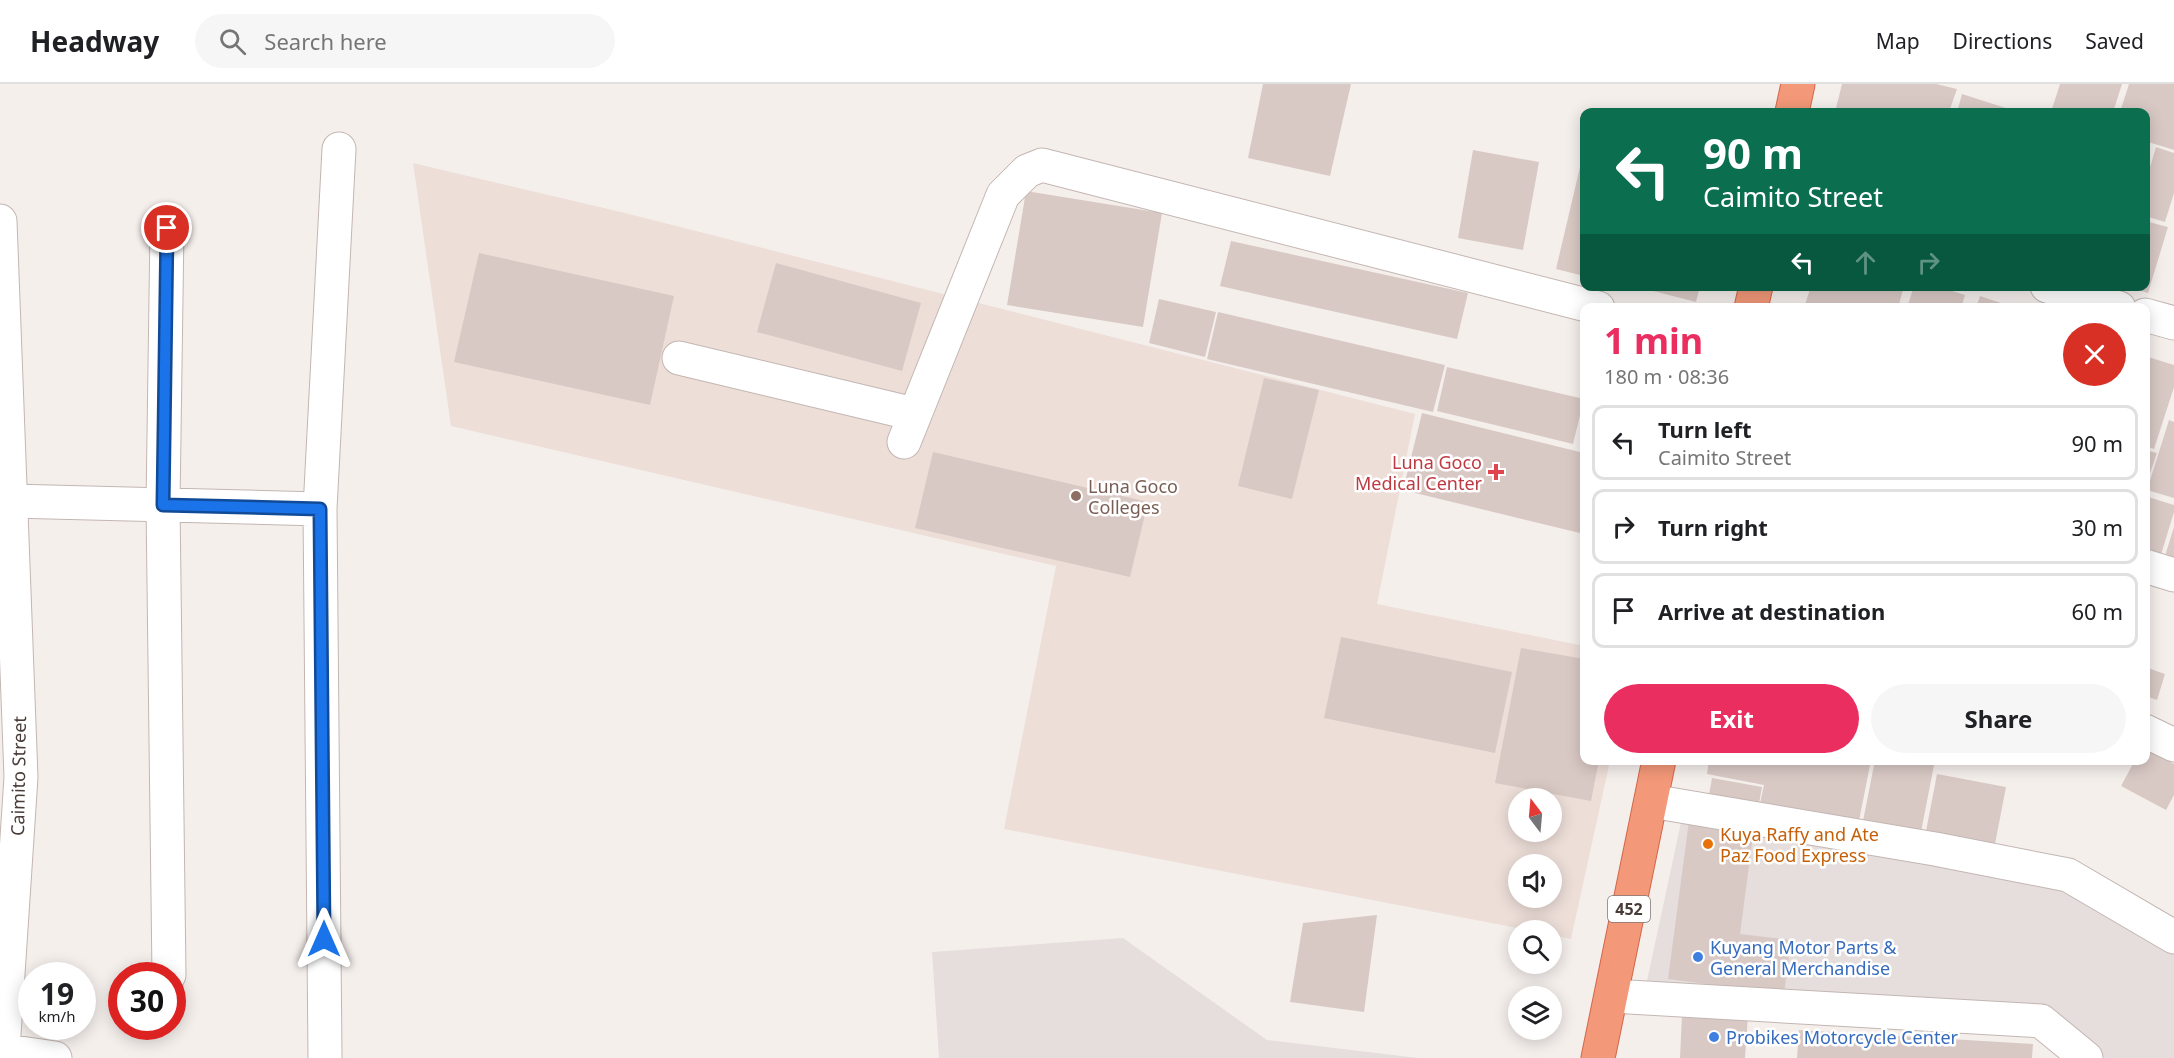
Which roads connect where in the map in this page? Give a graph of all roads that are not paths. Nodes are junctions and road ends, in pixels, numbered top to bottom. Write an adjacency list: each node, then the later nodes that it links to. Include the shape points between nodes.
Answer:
1 (1798, 84): 2 (highway)
2 (1793, 108)
3 (339, 149): 14 (street)
4 (0, 221): 12 (street, Caimito Street)
5 (167, 228): 13 (street)
6 (2063, 291): 8 (street)
7 (1580, 303): 11 (street, via 1042,165 1028,171 1003,195 909,428)
8 (2103, 303)
9 (2150, 316): 10 (street)
10 (2174, 323)
11 (679, 358)
12 (11, 501): 13 (street); 15 (street, Caimito Street)
13 (163, 505): 14 (street); 23 (street)
14 (320, 509): 27 (street)
15 (6, 533): 25 (street, Caimito Street, via 21,777)
16 (2150, 568): 17 (street)
17 (2174, 575)
18 (2150, 733): 19 (street)
19 (2174, 745)
20 (1658, 765): 21 (highway, 452)
21 (1651, 801): 22 (street, via 1935,849 2068,876); 24 (highway, 452)
22 (2174, 937)
23 (169, 962)
24 (1612, 996): 28 (highway, 452); 29 (street, via 2042,1021)
25 (2, 1050): 26 (street)
26 (55, 1058)
27 (325, 1058)
28 (1598, 1058)
29 (2086, 1058)

